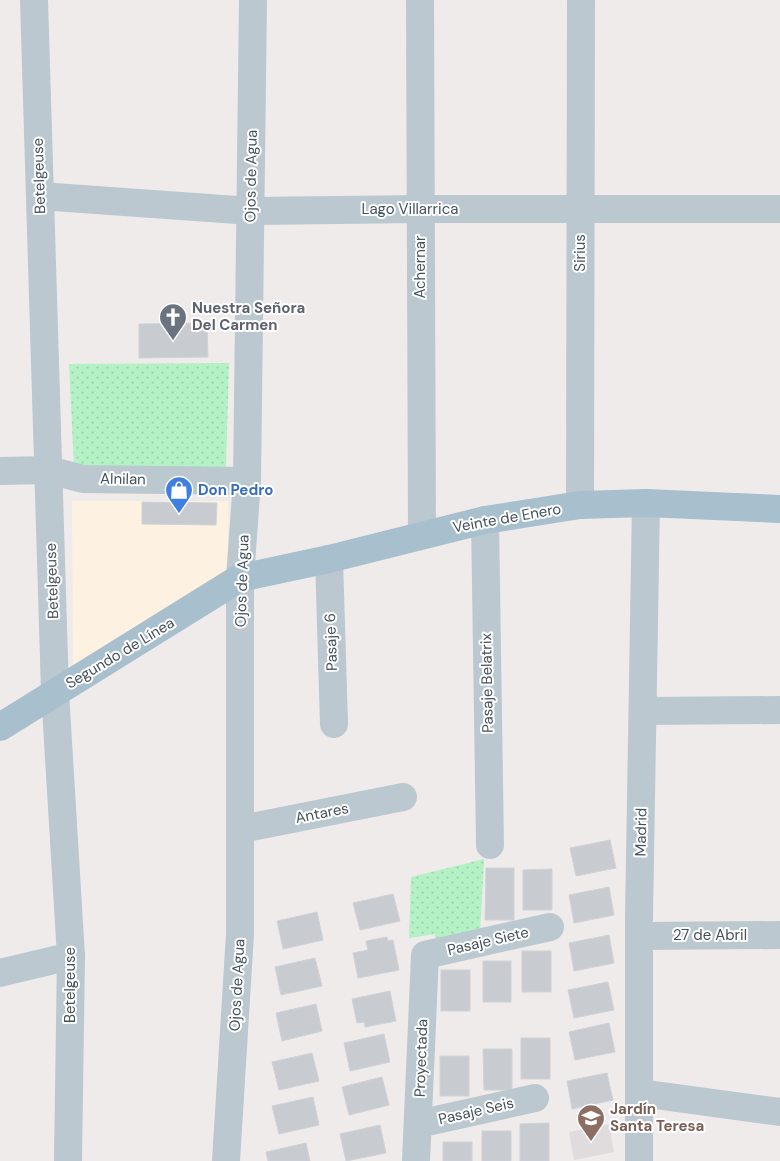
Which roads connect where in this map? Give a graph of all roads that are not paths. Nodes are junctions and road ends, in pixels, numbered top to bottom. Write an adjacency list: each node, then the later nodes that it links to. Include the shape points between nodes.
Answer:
1 (34, 0): 5 (street, Betelgeuse)
2 (253, 0): 9 (street, Ojos de Agua)
3 (420, 0): 6 (street, Achernar)
4 (581, 0): 8 (street, Sirius)
5 (40, 196): 9 (street, Lago Villarrica); 10 (street, Betelgeuse)
6 (419, 208): 8 (street, Lago Villarrica); 9 (street, Lago Villarrica); 17 (street, Achernar)
7 (780, 209): 8 (street, Lago Villarrica)
8 (580, 210): 14 (street, Sirius)
9 (251, 211): 12 (street, Ojos de Agua)
10 (49, 470): 11 (street, Alnilan); 12 (street, Alnilan, via 83,478); 20 (street, Betelgeuse)
11 (0, 471)
12 (247, 482): 19 (street, Ojos de Agua)
13 (646, 503): 14 (main road, Veinte de Enero); 15 (main road, Veinte de Enero); 22 (street, Madrid)
14 (580, 505): 16 (main road, Veinte de Enero)
15 (780, 509)
16 (485, 520): 17 (main road, Veinte de Enero); 27 (street, Pasaje Belatrix)
17 (422, 535): 18 (main road, Veinte de Enero)
18 (329, 559): 19 (main road, Veinte de Enero); 23 (street, Pasaje 6)
19 (240, 578): 20 (main road, Segundo de Línea); 26 (street, Ojos de Agua)
20 (55, 692): 24 (main road, Segundo de Línea); 32 (street, Betelgeuse)
21 (780, 710): 22 (street)
22 (643, 711): 30 (street, Madrid)
23 (334, 724)
24 (0, 728)
25 (403, 797): 26 (street, Antares)
26 (241, 829): 39 (street, Ojos de Agua, via 240,934)
27 (490, 845)
28 (550, 927): 31 (street, Pasaje Siete)
29 (780, 935): 30 (street, 27 de Abril)
30 (639, 936): 34 (street, Madrid)
31 (425, 955): 37 (street, Proyectada)
32 (71, 956): 33 (street); 38 (street, Betelgeuse)
33 (0, 972)
34 (640, 1093): 36 (street); 41 (street, Madrid)
35 (534, 1098): 37 (street, Pasaje Seis)
36 (780, 1112)
37 (418, 1124): 40 (street, Proyectada)
38 (68, 1161)
39 (226, 1161)
40 (416, 1161)
41 (639, 1161)

